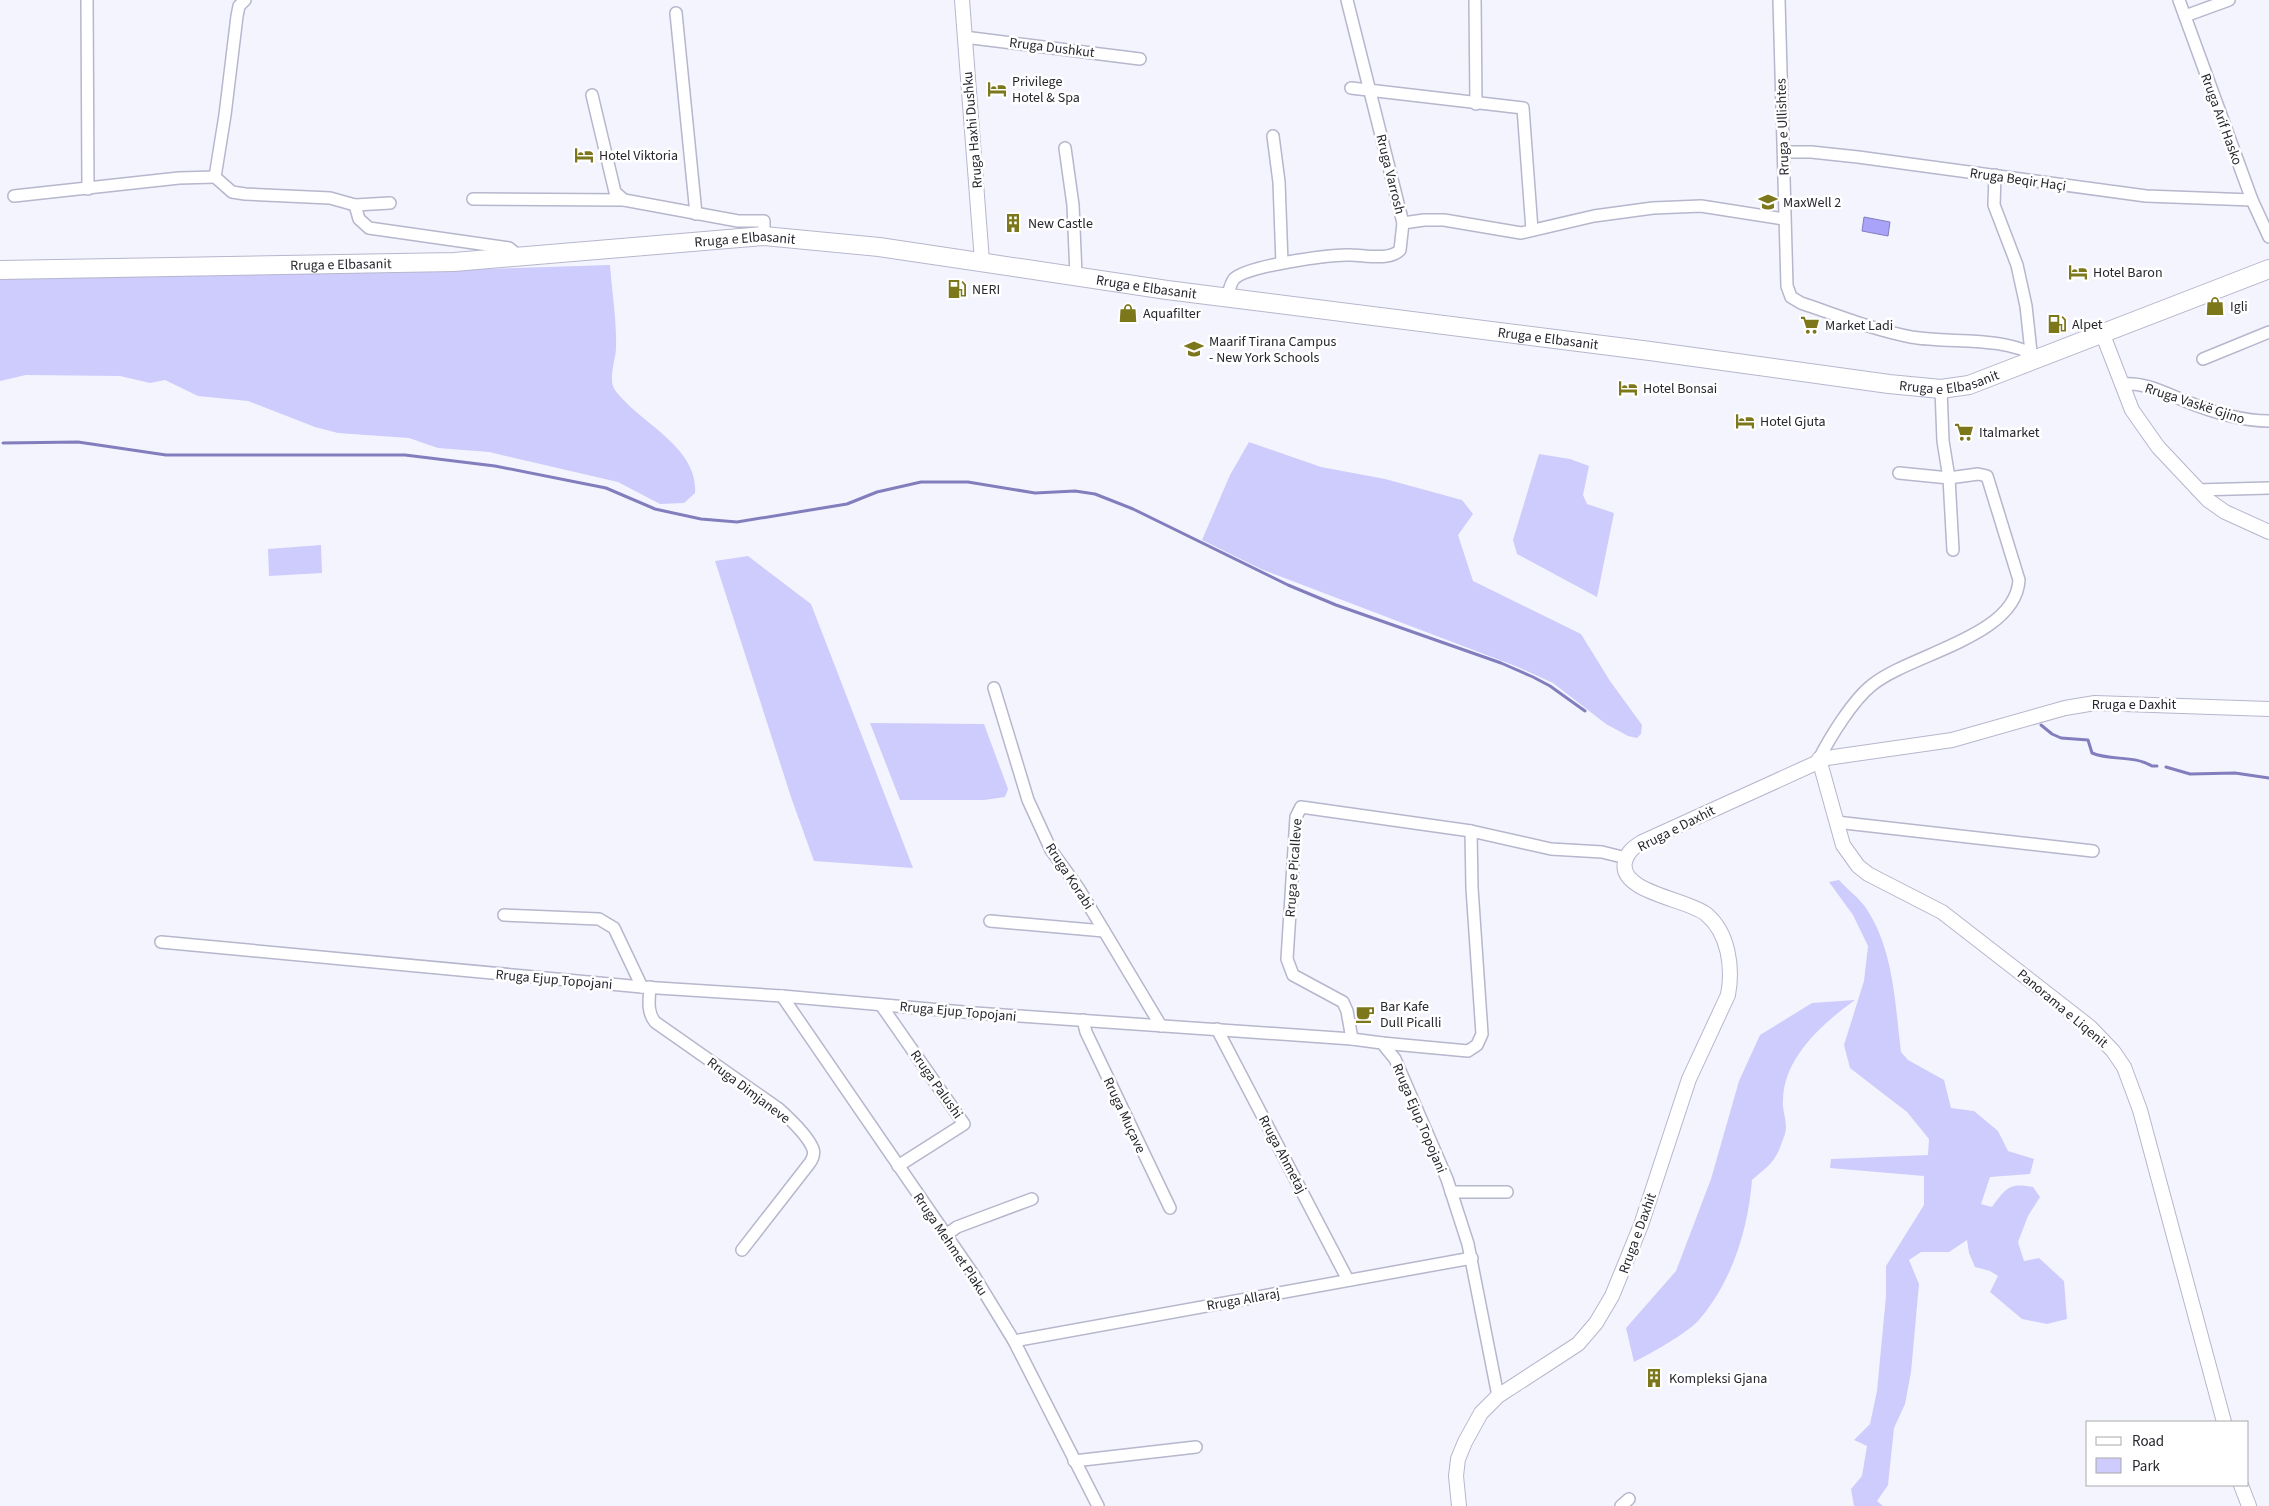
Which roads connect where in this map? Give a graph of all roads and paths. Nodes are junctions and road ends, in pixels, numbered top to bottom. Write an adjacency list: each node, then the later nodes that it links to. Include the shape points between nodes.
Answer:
1 (87, 0): 22 (street)
2 (245, 0): 21 (street, via 239,6 237,16)
3 (962, 0): 11 (street, Rruga Haxhi Dushku)
4 (1347, 0): 14 (street, Rruga Varrosh)
5 (1475, 0): 16 (street)
6 (1779, 0): 19 (street, Rruga e Ullishtes)
7 (2179, 0): 10 (street, Rruga Arif Hasko)
8 (2229, 0): 10 (street)
9 (676, 13): 29 (street)
10 (2185, 16): 26 (street, Rruga Arif Hasko)
11 (964, 37): 12 (street, Rruga Dushkut); 36 (street, Rruga Haxhi Dushku)
12 (1140, 59)
13 (1351, 88): 14 (street)
14 (1370, 92): 16 (street); 31 (street, Rruga Varrosh)
15 (592, 95): 25 (street, via 615,192)
16 (1476, 104): 32 (street, via 1524,108)
17 (1273, 136): 37 (street, via 1279,182)
18 (1065, 148): 40 (street, via 1073,205)
19 (1784, 152): 20 (street, Rruga Beqir Haçi, via 1811,152); 30 (street, Rruga e Ullishtes)
20 (1995, 175): 26 (street, Rruga Beqir Haçi, via 2146,196); 44 (street, via 1994,205 2017,265)
21 (215, 177): 22 (street); 28 (street, via 232,192 330,198)
22 (88, 189): 23 (street)
23 (14, 196)
24 (473, 199): 25 (street)
25 (624, 200): 29 (street)
26 (2252, 200): 34 (street, Rruga Arif Hasko)
27 (390, 203): 28 (street)
28 (355, 205): 35 (street, via 359,219 370,228 509,248)
29 (696, 214): 33 (street, via 738,221 764,221)
30 (1784, 219): 32 (street, via 1701,206 1653,208 1594,216); 44 (street, Rruga e Ullishtes, via 1787,286 1796,301 1897,334 1925,339 1984,341 2020,347)
31 (1403, 223): 32 (street, via 1444,220 1521,233); 37 (street, Rruga Varrosh, via 1401,248 1396,255 1349,254)
32 (1532, 230)
33 (764, 236): 35 (main road, Rruga e Elbasanit); 36 (main road, Rruga e Elbasanit, via 843,242)
34 (2269, 237)
35 (520, 257): 38 (main road, Rruga e Elbasanit, via 444,262)
36 (982, 261): 40 (main road, Rruga e Elbasanit)
37 (1282, 263): 41 (street, Rruga Varrosh, via 1238,276 1231,283)
38 (0, 270)
39 (2269, 270): 43 (main road, Rruga e Elbasanit)
40 (1076, 275): 41 (main road, Rruga e Elbasanit)
41 (1227, 298): 47 (main road, Rruga e Elbasanit)
42 (2269, 332): 45 (street)
43 (2103, 335): 44 (main road, Rruga e Elbasanit); 46 (street)
44 (2035, 354): 47 (main road, Rruga e Elbasanit, via 1969,385)
45 (2204, 359)
46 (2122, 384): 48 (street, Rruga Vaskë Gjino, via 2142,385 2236,418); 52 (street, via 2141,425)
47 (1941, 389): 50 (street, via 1943,441)
48 (2269, 421)
49 (1899, 473): 50 (street)
50 (1949, 478): 54 (street); 57 (street, via 1987,476 2019,580 2016,598 2004,613 1981,630 1871,685 1834,732)
51 (2269, 488): 52 (street)
52 (2197, 490): 53 (street, via 2225,512)
53 (2269, 532)
54 (1953, 550)
55 (994, 688): 64 (street, Rruga Korabi, via 1028,800 1051,850)
56 (2269, 709): 57 (street, Rruga e Daxhit, via 2095,703 2065,708 1952,740)
57 (1819, 759): 58 (street, Panorama e Liqenit); 61 (street, Rruga e Daxhit, via 1642,842)
58 (1836, 822): 60 (street); 85 (street, Panorama e Liqenit, via 1843,845 1858,866 1955,922 2090,1027 2118,1059 2132,1085 2140,1110)
59 (1471, 831): 61 (street, Rruga e Picalleve, via 1551,849 1602,852); 72 (street, Rruga e Picalleve, via 1306,806 1298,809 1288,968 1292,975 1343,1002); 73 (street, via 1482,1034 1477,1045 1468,1051)
60 (2093, 851)
61 (1626, 858): 84 (street, Rruga e Daxhit, via 1625,873 1635,884 1697,908 1714,923 1728,956 1731,982 1728,995 1690,1079 1638,1234 1604,1311 1573,1348)
62 (504, 915): 66 (street, via 607,922 614,928)
63 (990, 921): 64 (street)
64 (1104, 931): 70 (street, Rruga Korabi)
65 (161, 942): 66 (street, Rruga Ejup Topojani)
66 (646, 987): 67 (street, Rruga Ejup Topojani); 80 (street, Rruga Dimjaneve, via 649,1009 655,1022 779,1109 813,1148 813,1159)
67 (782, 996): 68 (street, Rruga Ejup Topojani); 74 (street, Rruga Mehmet Plaku)
68 (881, 1005): 69 (street, Rruga Ejup Topojani); 74 (street, Rruga Palushi, via 964,1124)
69 (1083, 1020): 70 (street, Rruga Ejup Topojani); 78 (street, Rruga Muçave)
70 (1161, 1026): 71 (street, Rruga Ejup Topojani)
71 (1217, 1029): 72 (street, Rruga Ejup Topojani); 82 (street, Rruga Ahmetaj)
72 (1352, 1039): 73 (street, Rruga Ejup Topojani)
73 (1382, 1043): 75 (street, Rruga Ejup Topojani, via 1395,1059)
74 (898, 1166): 79 (street, Rruga Mehmet Plaku)
75 (1451, 1192): 76 (street); 81 (street, Rruga Ejup Topojani)
76 (1507, 1192)
77 (1032, 1199): 79 (street, via 957,1227)
78 (1170, 1208)
79 (946, 1235): 83 (street, Rruga Mehmet Plaku)
80 (742, 1250)
81 (1472, 1258): 82 (street, Rruga Allaraj); 84 (street, Rruga Ejup Topojani)
82 (1348, 1280): 83 (street, Rruga Allaraj)
83 (1014, 1341): 87 (street, Rruga Mehmet Plaku)
84 (1498, 1396): 90 (street, Rruga e Daxhit, via 1473,1426 1458,1459)
85 (2224, 1421)
86 (1196, 1447): 87 (street)
87 (1074, 1461): 89 (street, Rruga Mehmet Plaku)
88 (2241, 1486): 91 (street)
89 (1098, 1506)
90 (1459, 1506)
91 (2250, 1506)

